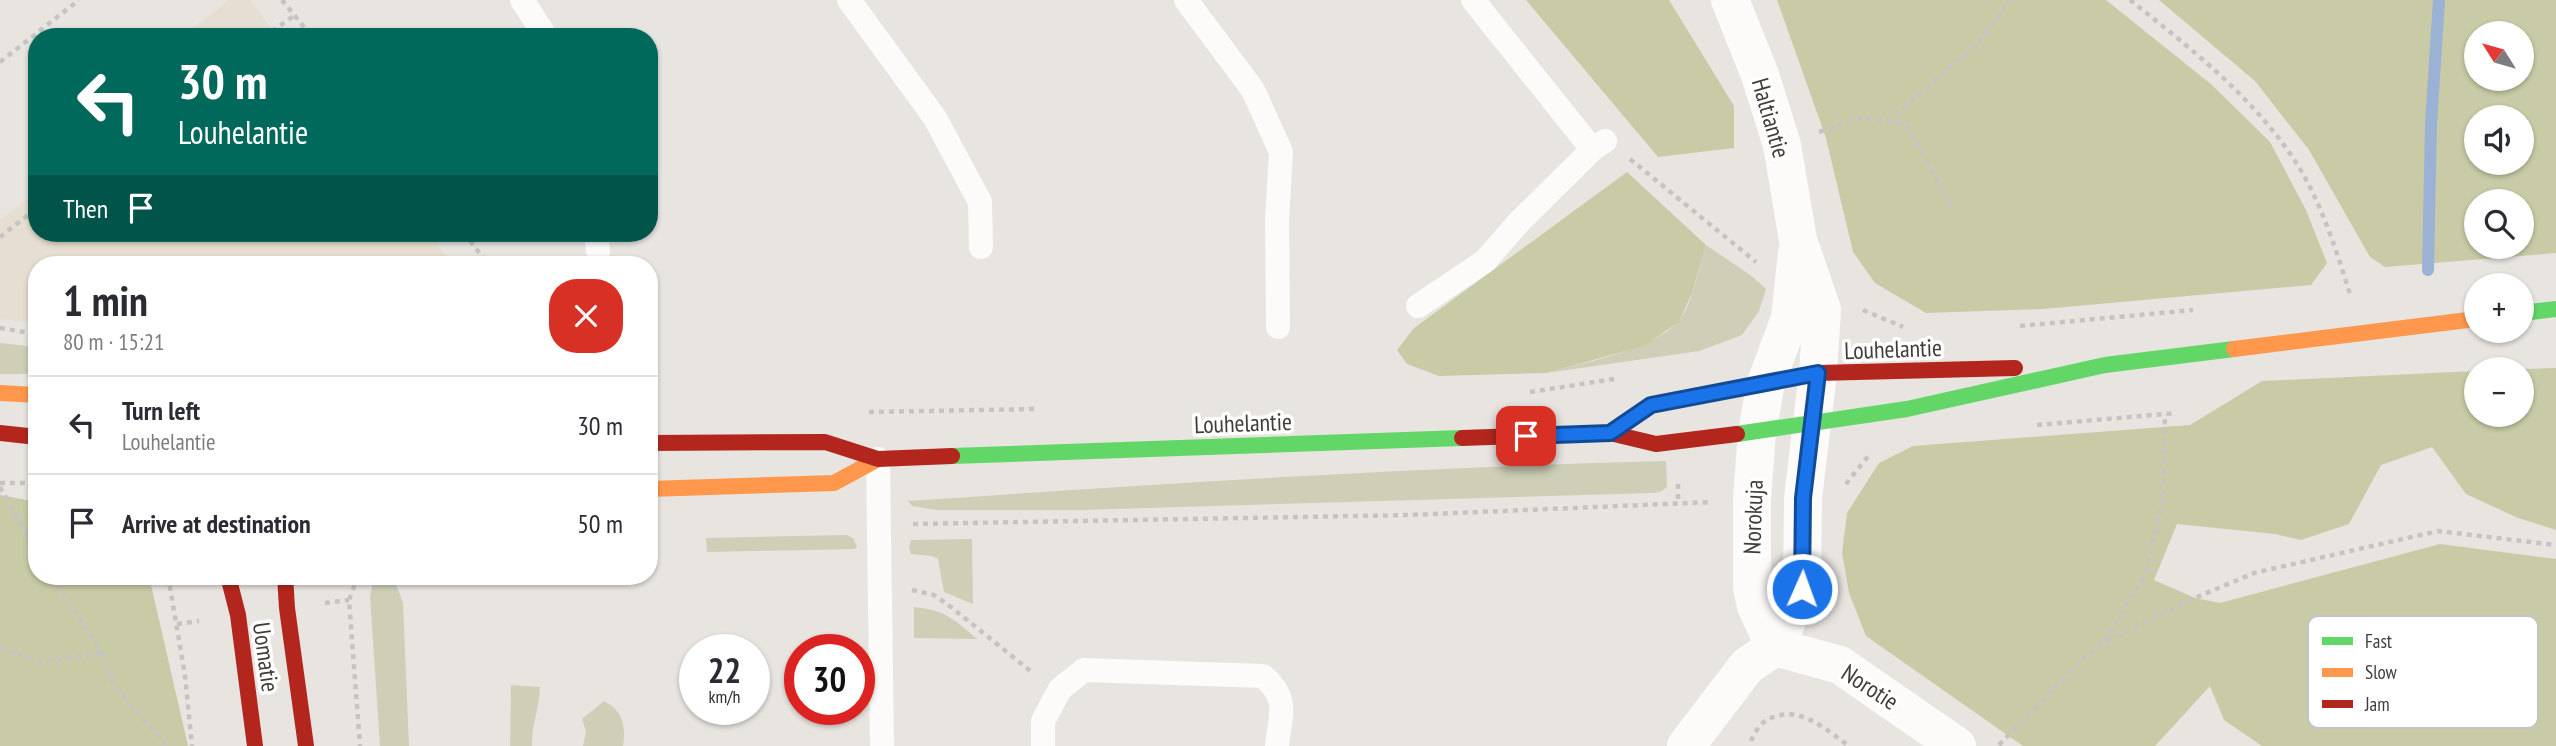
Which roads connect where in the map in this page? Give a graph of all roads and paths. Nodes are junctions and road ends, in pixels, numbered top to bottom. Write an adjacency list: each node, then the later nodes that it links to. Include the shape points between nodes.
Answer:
1 (79, 0): 11 (path)
2 (282, 0): 10 (path)
3 (522, 0): 14 (lane)
4 (849, 0): 25 (lane, via 935,118 968,178 980,202)
5 (1186, 0): 38 (lane, via 1253,90 1281,152)
6 (1473, 0): 18 (lane, via 1592,149)
7 (1730, 0): 19 (street, Haltiantie)
8 (2011, 0): 17 (path, via 1978,43)
9 (2130, 0): 29 (path, via 2228,82 2276,137 2302,174 2330,233)
10 (295, 15): 12 (path); 13 (path)
11 (43, 28)
12 (277, 28)
13 (305, 28)
14 (540, 28)
15 (28, 40): 16 (path)
16 (0, 62)
17 (1888, 122): 19 (path, via 1864,117); 20 (path, via 1910,130)
18 (1600, 144): 27 (path); 31 (lane, via 1485,261)
19 (1782, 145): 23 (street, Haltiantie)
20 (1953, 210)
21 (28, 215): 22 (path)
22 (0, 237)
23 (1798, 240): 34 (street, Haltiantie); 47 (street, Haltiantie, via 1790,318)
24 (471, 242): 26 (path)
25 (981, 247)
26 (482, 256)
27 (1760, 265)
28 (2363, 293): 29 (path)
29 (2350, 295): 30 (path)
30 (2337, 296)
31 (1418, 306)
32 (2200, 309): 37 (path)
33 (2556, 309): 35 (main road)
34 (1822, 310): 39 (path, via 1862,310); 45 (street, Haltiantie)
35 (2534, 312)
36 (2464, 320): 43 (main road, Louhelantie)
37 (2011, 326)
38 (1279, 327)
39 (1899, 327): 41 (path); 44 (path)
40 (0, 328): 42 (path)
41 (1911, 328)
42 (28, 333)
43 (2105, 365): 44 (main road, Louhelantie); 55 (main road, Louhelantie, via 1907,409)
44 (1904, 371): 45 (main road, Louhelantie)
45 (1818, 373): 47 (main road, Louhelantie); 55 (street, Norokuja)
46 (1625, 378): 49 (path)
47 (1766, 383): 57 (street, Norokuja); 59 (main road, Louhelantie, via 1651,405)
48 (0, 393): 50 (main road)
49 (1524, 393)
50 (28, 395)
51 (1043, 409): 52 (path)
52 (861, 411)
53 (2176, 413): 54 (path)
54 (2165, 414): 56 (path); 78 (path, via 2163,499 2146,573)
55 (1812, 423): 57 (main road, Louhelantie); 67 (street, Norokuja)
56 (2032, 425)
57 (1757, 432): 59 (main road, Louhelantie, via 1656,444); 68 (street, Norokuja)
58 (0, 433): 60 (main road)
59 (1610, 433): 63 (main road, Louhelantie)
60 (28, 436)
61 (658, 443): 63 (main road, Louhelantie, via 825,442)
62 (1879, 450): 67 (path, via 1868,456 1835,499)
63 (878, 459): 66 (main road, Louhelantie, via 834,483); 69 (lane)
64 (28, 483): 65 (path)
65 (0, 485): 70 (path)
66 (658, 489)
67 (1803, 498): 80 (street, Norokuja, via 1802,589)
68 (1752, 499): 69 (path, via 1409,515); 80 (street, Norokuja, via 1752,589)
69 (879, 525): 77 (lane)
70 (28, 536)
71 (2556, 545): 78 (path, via 2438,531 2255,573)
72 (58, 585): 81 (path)
73 (170, 585): 86 (path)
74 (230, 585): 87 (main road, Uomatie)
75 (286, 585): 88 (main road, Uomatie)
76 (355, 585): 89 (path, via 349,600)
77 (880, 588): 82 (path, via 934,595); 90 (lane)
78 (2105, 642): 84 (path)
79 (0, 646): 81 (path, via 41,662)
80 (1774, 647): 93 (street, Norokuja, via 1746,666); 95 (street, Norotie, via 1840,665)
81 (102, 653): 85 (path, via 113,683)
82 (1057, 693): 91 (lane, via 1043,721); 92 (lane, via 1084,670 1263,677 1282,699)
83 (1751, 741): 94 (path, via 1762,723 1787,714 1805,716)
84 (1999, 745)
85 (168, 746)
86 (192, 746)
87 (255, 746)
88 (306, 746)
89 (360, 746)
90 (881, 746)
91 (1043, 746)
92 (1277, 746)
93 (1686, 746)
94 (1849, 746)
95 (1957, 746)

